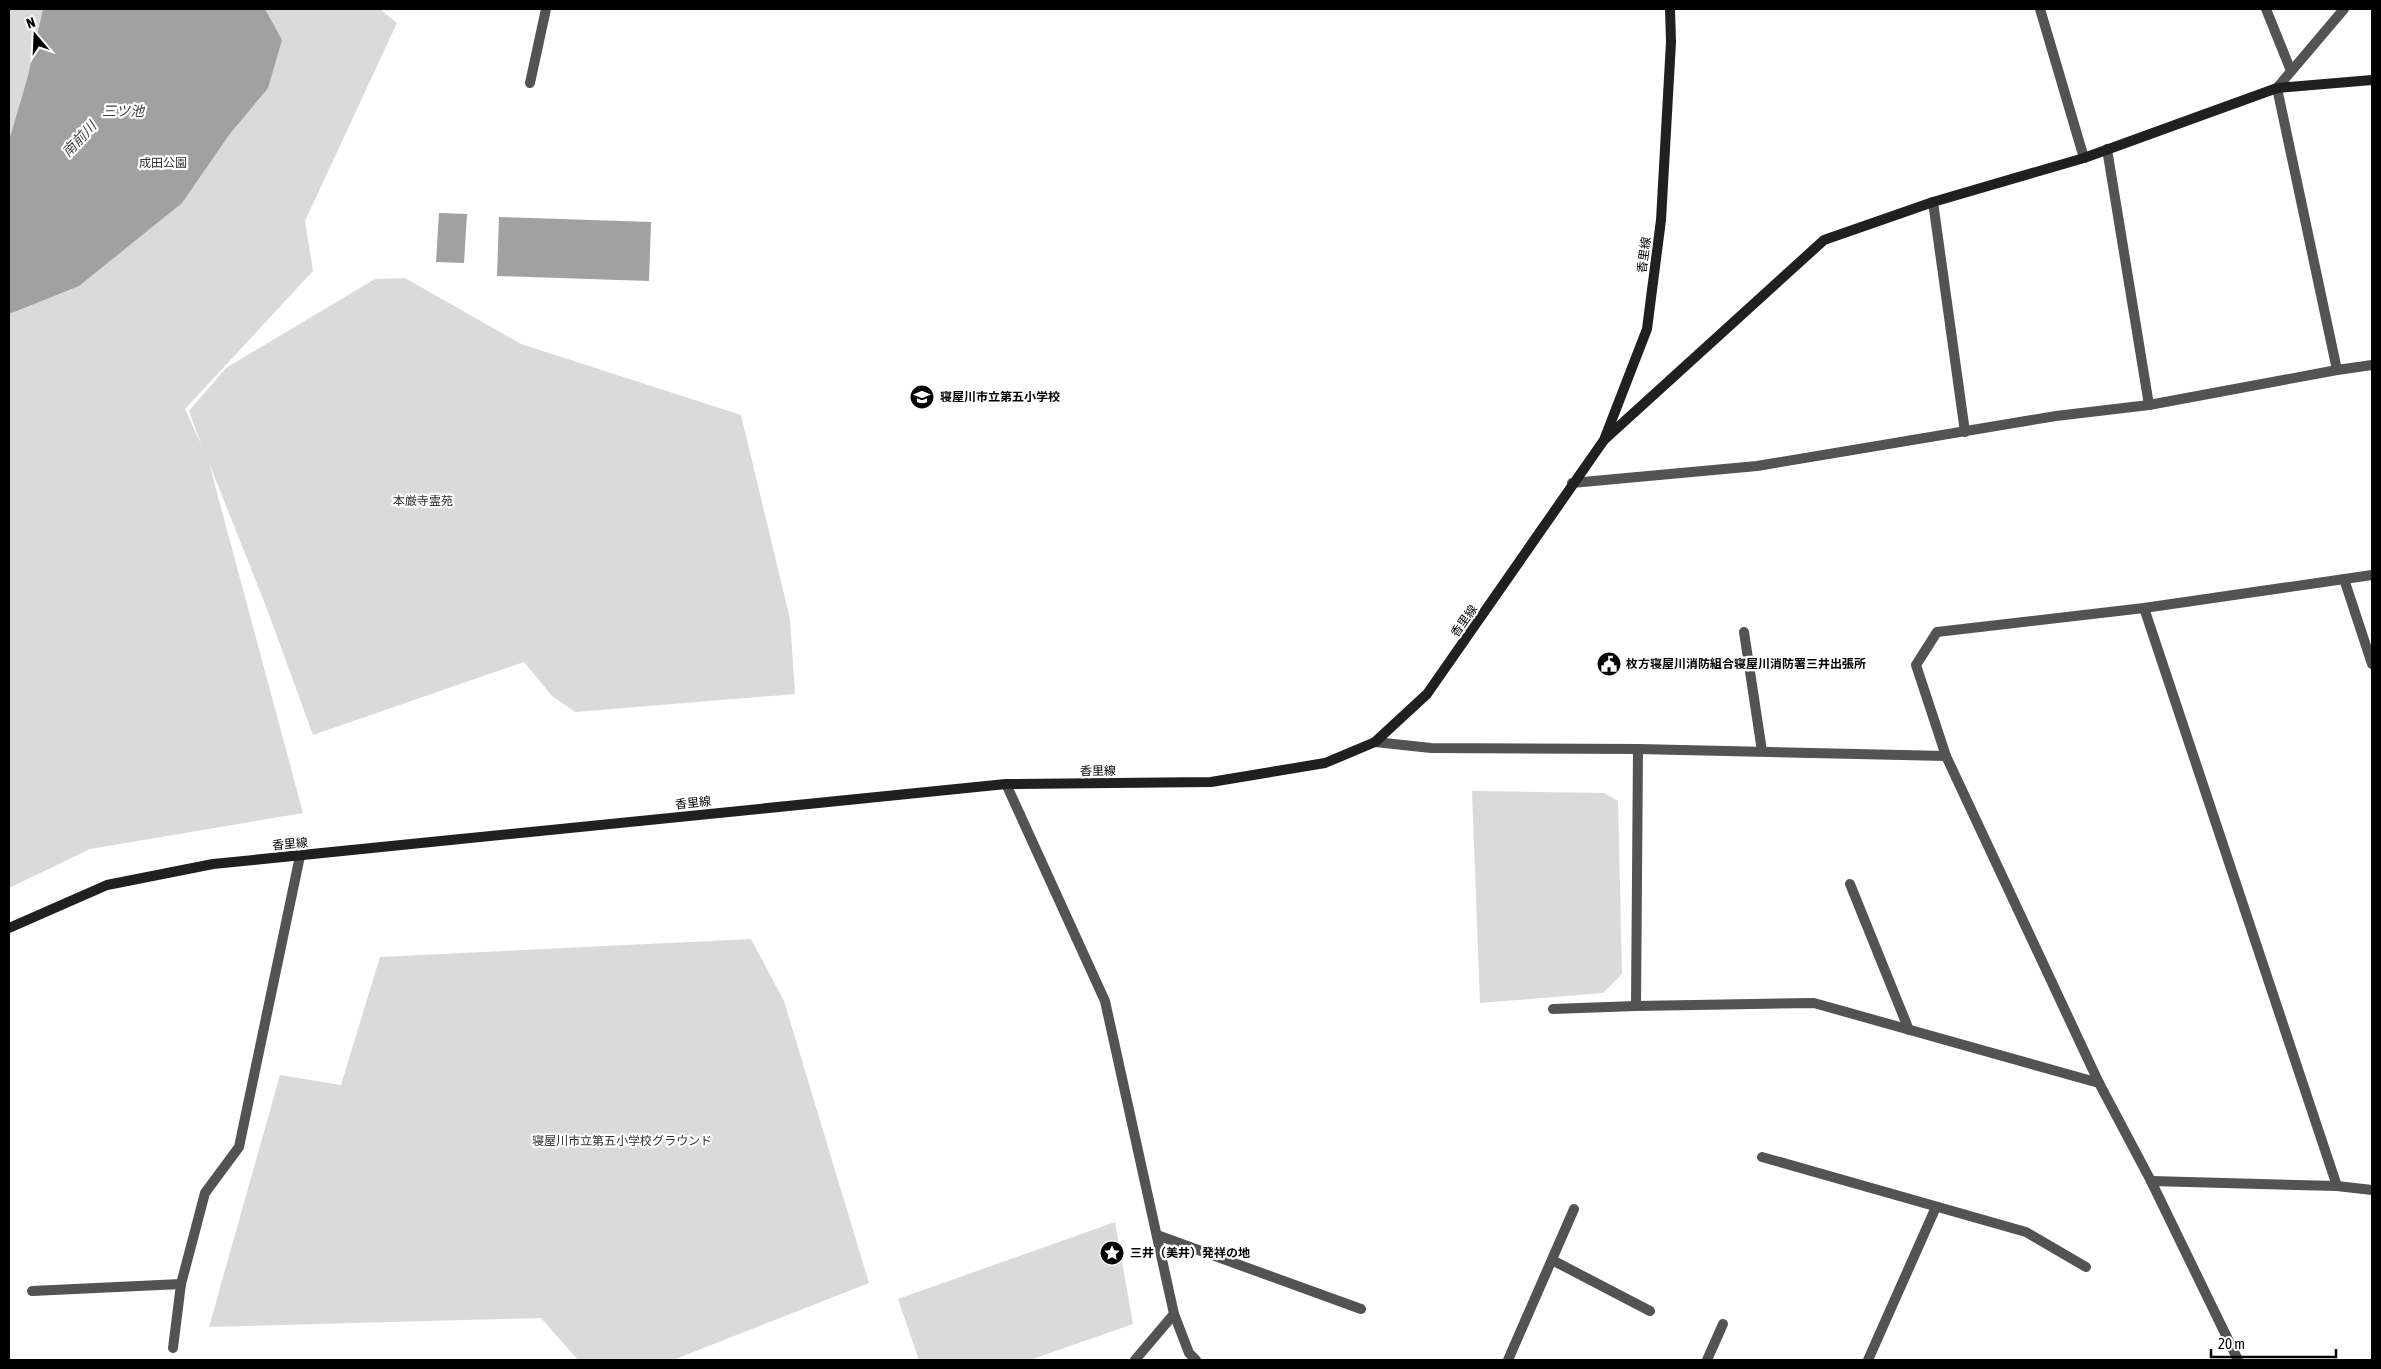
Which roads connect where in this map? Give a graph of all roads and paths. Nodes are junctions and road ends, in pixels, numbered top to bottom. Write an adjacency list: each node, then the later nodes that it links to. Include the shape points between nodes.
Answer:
1 (546, 9): 8 (street)
2 (1670, 9): 17 (street, 香里線, via 1661,220 1647,329)
3 (2040, 9): 11 (street)
4 (2266, 9): 6 (street)
5 (2344, 9): 6 (street)
6 (2291, 71): 9 (street)
7 (2372, 80): 9 (street)
8 (530, 83)
9 (2277, 88): 10 (street); 14 (street)
10 (2107, 149): 11 (street); 15 (street)
11 (2084, 158): 12 (street)
12 (1933, 202): 16 (street); 17 (street, via 1824,240)
13 (2372, 365): 14 (street)
14 (2337, 370): 15 (street)
15 (2149, 405): 16 (street, via 2056,416)
16 (1965, 432): 18 (street, via 1757,466)
17 (1604, 440): 18 (street, 香里線)
18 (1572, 483): 24 (street, 香里線, via 1518,566 1427,694)
19 (2372, 575): 20 (street)
20 (2344, 579): 21 (street); 23 (street)
21 (2144, 608): 27 (street, via 1937,632 1916,665); 38 (street)
22 (1744, 632): 26 (street)
23 (2372, 664)
24 (1376, 742): 25 (street, via 1431,748); 28 (street, 香里線, via 1325,763 1210,782)
25 (1638, 749): 26 (street); 32 (street)
26 (1762, 752): 27 (street)
27 (1946, 756): 35 (street)
28 (1006, 784): 29 (street, 香里線); 42 (street, via 1105,1001)
29 (300, 856): 31 (street, 香里線, via 214,864 107,884); 45 (street, via 239,1148 205,1193)
30 (1850, 884): 34 (street)
31 (9, 928)
32 (1636, 1006): 33 (street); 34 (street, via 1814,1003)
33 (1553, 1009)
34 (1909, 1030): 35 (street)
35 (2099, 1083): 37 (street)
36 (1762, 1157): 40 (street)
37 (2151, 1181): 38 (street); 57 (street)
38 (2337, 1186): 39 (street)
39 (2372, 1190)
40 (1936, 1206): 44 (street, via 2026,1232); 56 (street)
41 (1574, 1210): 43 (street)
42 (1156, 1234): 47 (street); 49 (street)
43 (1552, 1260): 48 (street); 54 (street)
44 (2086, 1267)
45 (181, 1284): 46 (street); 51 (street)
46 (32, 1290)
47 (1361, 1309)
48 (1650, 1311)
49 (1174, 1314): 52 (street); 53 (street, via 1189,1353)
50 (1723, 1324): 55 (street)
51 (173, 1348)
52 (1134, 1360)
53 (1196, 1360)
54 (1508, 1360)
55 (1707, 1360)
56 (1868, 1360)
57 (2238, 1360)

